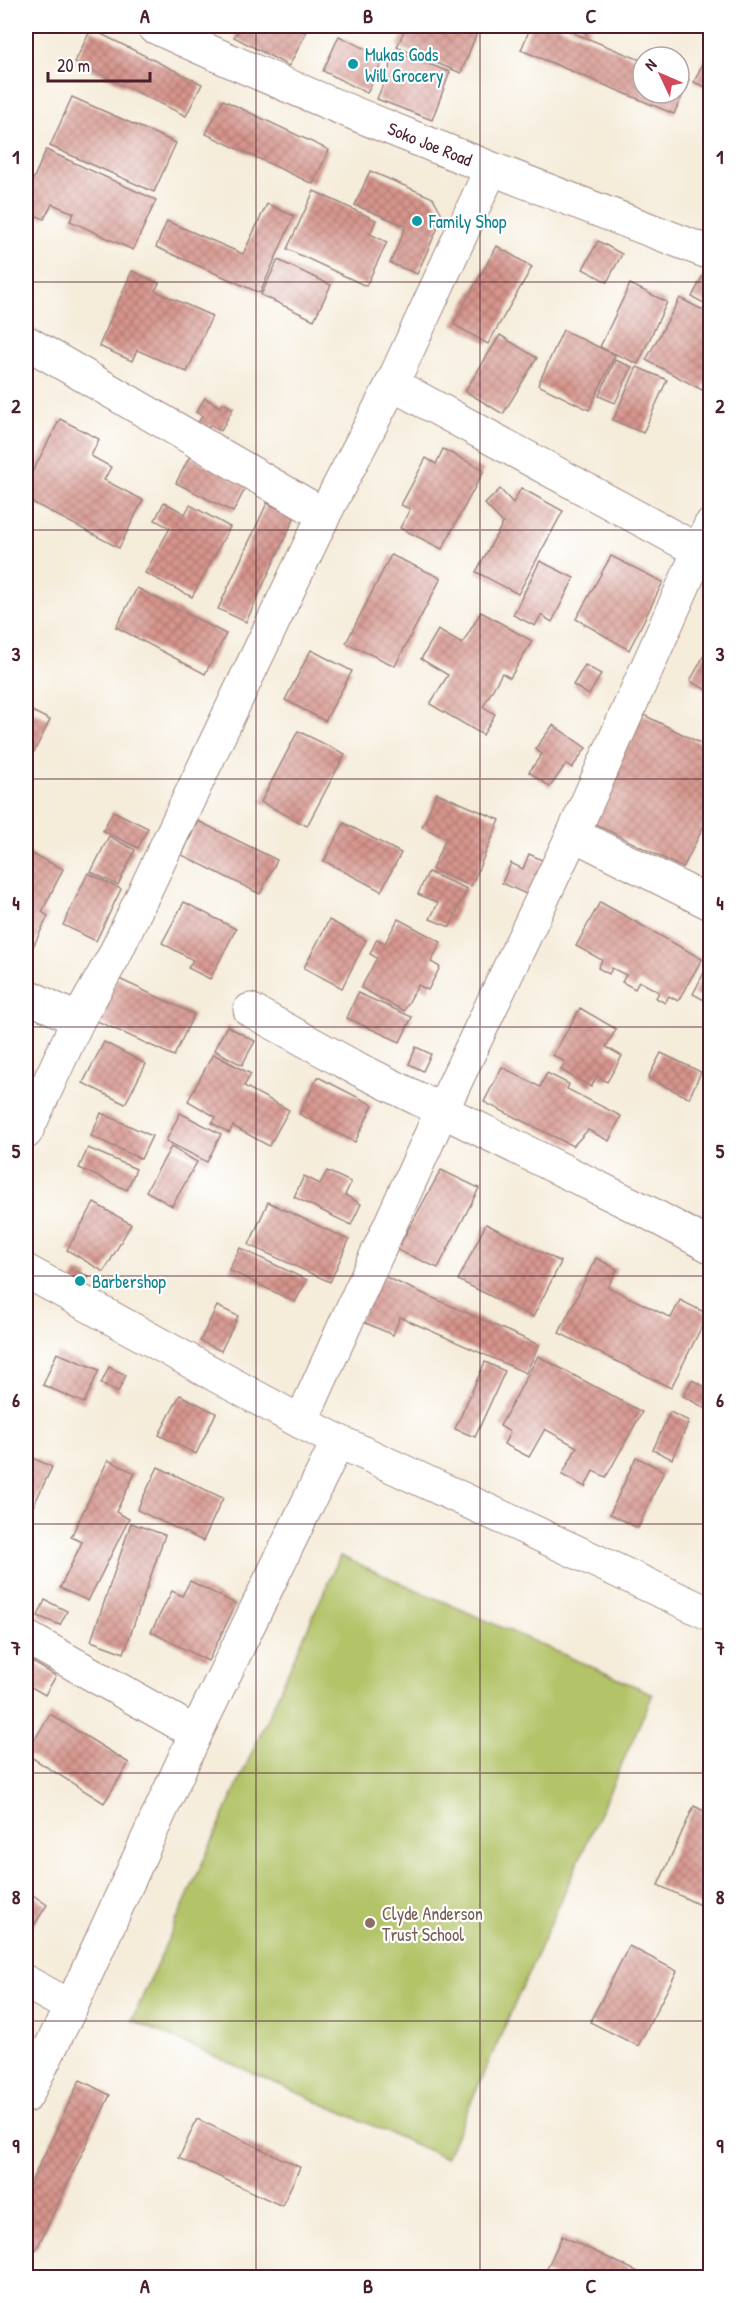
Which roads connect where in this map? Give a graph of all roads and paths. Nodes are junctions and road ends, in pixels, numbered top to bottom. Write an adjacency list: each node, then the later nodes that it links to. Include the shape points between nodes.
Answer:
1 (153, 26): 2 (street, Soko Joe Road, via 258,74)
2 (490, 169): 3 (street, Soko Joe Road); 5 (street)
3 (711, 253)
4 (26, 342): 6 (street)
5 (392, 384): 6 (street); 7 (street)
6 (324, 515): 12 (street, via 113,958)
7 (707, 544): 8 (street)
8 (573, 834): 9 (street); 13 (street)
9 (711, 903)
10 (26, 995): 12 (street)
11 (250, 1010): 13 (street)
12 (78, 1020): 14 (street)
13 (442, 1110): 15 (street); 17 (street)
14 (26, 1132)
15 (711, 1246)
16 (26, 1271): 17 (street)
17 (301, 1422): 18 (street)
18 (338, 1441): 19 (street); 21 (street)
19 (711, 1614)
20 (26, 1637): 21 (street)
21 (196, 1733): 23 (street)
22 (26, 1982): 23 (street)
23 (71, 2007): 24 (street)
24 (26, 2096)

